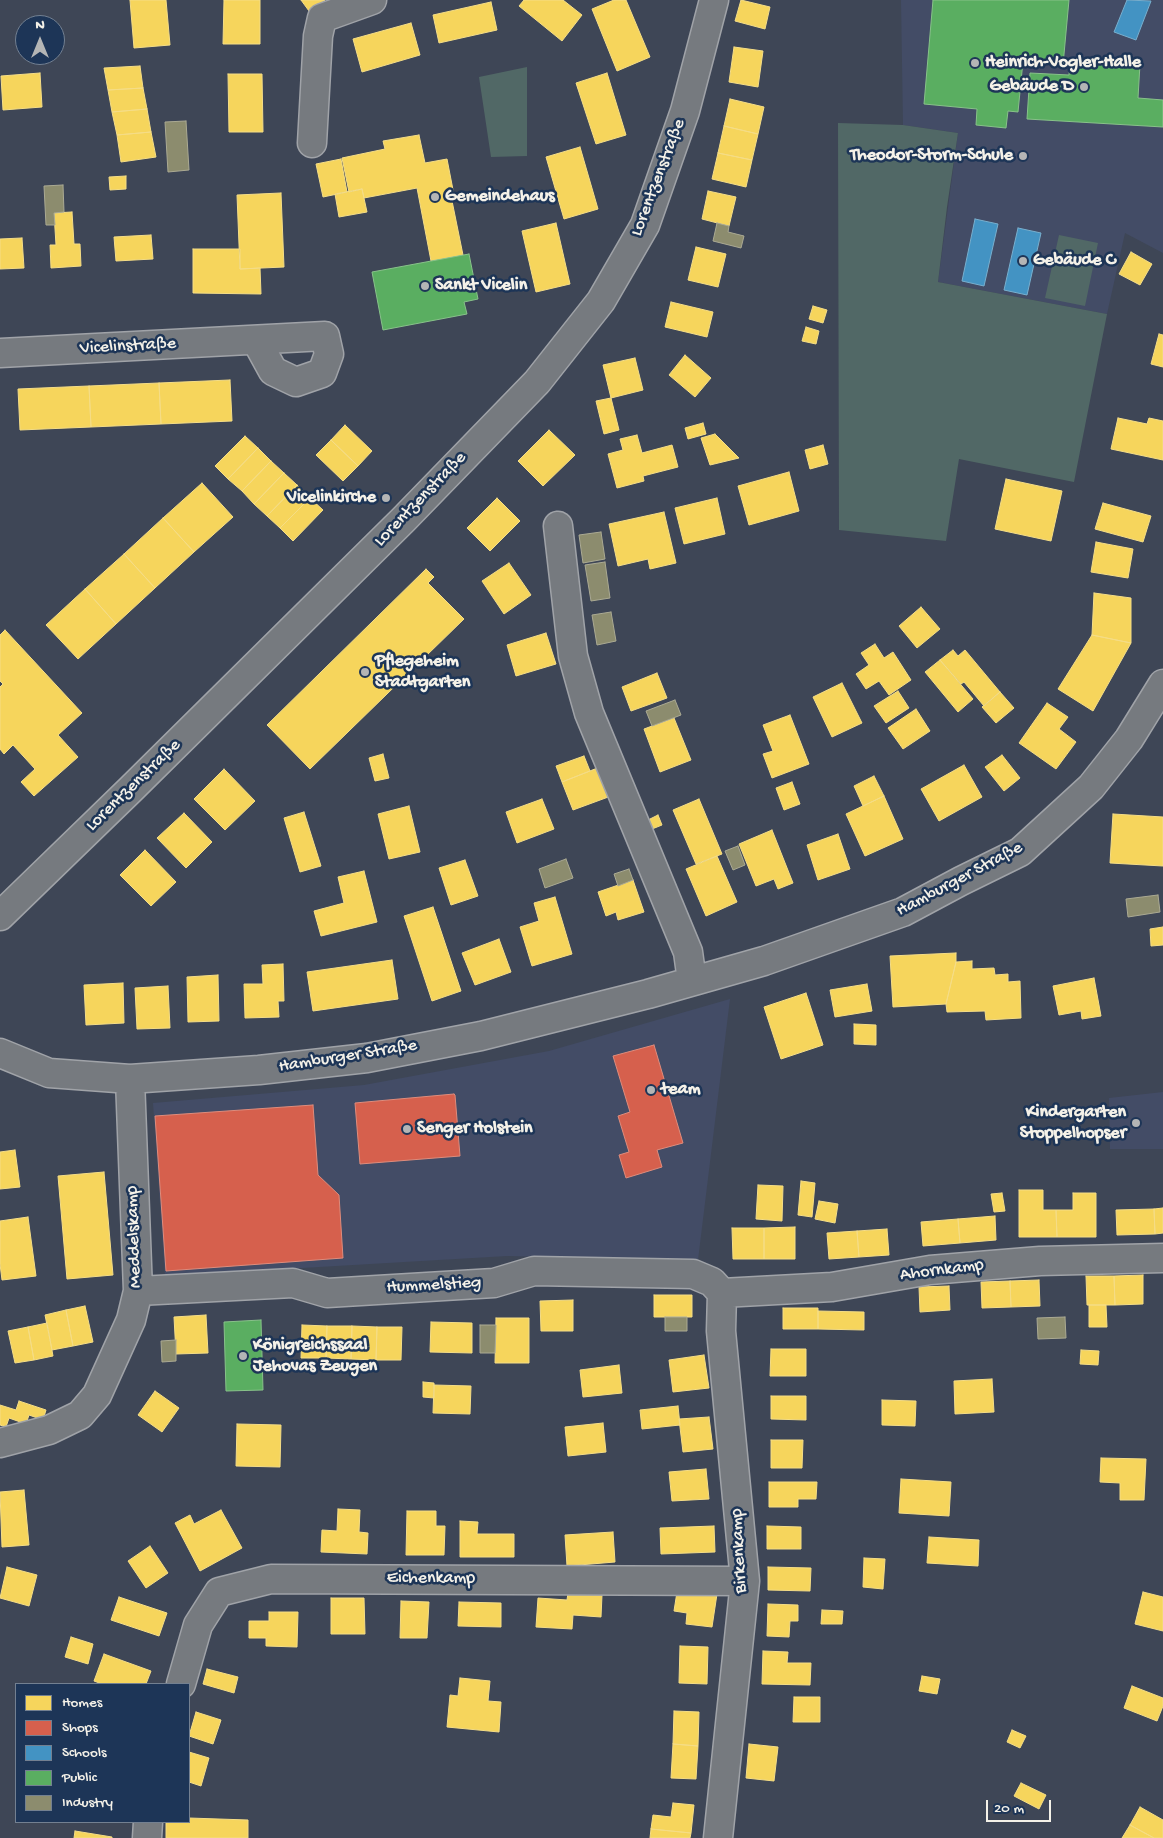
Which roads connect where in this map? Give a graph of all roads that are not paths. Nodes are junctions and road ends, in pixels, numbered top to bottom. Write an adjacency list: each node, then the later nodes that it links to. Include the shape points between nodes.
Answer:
1 (372, 0): 3 (street, via 322,18 318,36)
2 (714, 0): 8 (street, Lorentzenstraße, via 685,111 645,225 595,308 537,382 404,519)
3 (312, 143)
4 (256, 340): 5 (street, Vicelinstraße)
5 (0, 353)
6 (558, 526): 9 (street, via 573,656 589,713 688,952)
7 (1160, 695): 9 (street, Hamburger Straße, via 1091,787 1020,852 903,912 772,958)
8 (0, 916)
9 (692, 981): 11 (street, Hamburger Straße, via 481,1036 368,1058)
10 (0, 1053): 11 (street, Hamburger Straße, via 48,1073)
11 (130, 1079): 13 (street, Meddelskamp)
12 (1163, 1258): 14 (street, Ahornkamp, via 1040,1261 930,1270 832,1287)
13 (138, 1291): 14 (street, Hummelstieg, via 293,1283 327,1292 494,1282 534,1271 693,1274 712,1282); 15 (street, Meddelskamp, via 131,1320 97,1395 80,1415 49,1430)
14 (722, 1293): 16 (street, Birkenkamp, via 721,1330)
15 (0, 1443)
16 (745, 1581): 17 (street, Eichenkamp, via 271,1579 219,1592 198,1625); 20 (street, Birkenkamp)
17 (181, 1683)
18 (148, 1823): 19 (street)
19 (146, 1838)
20 (718, 1838)

